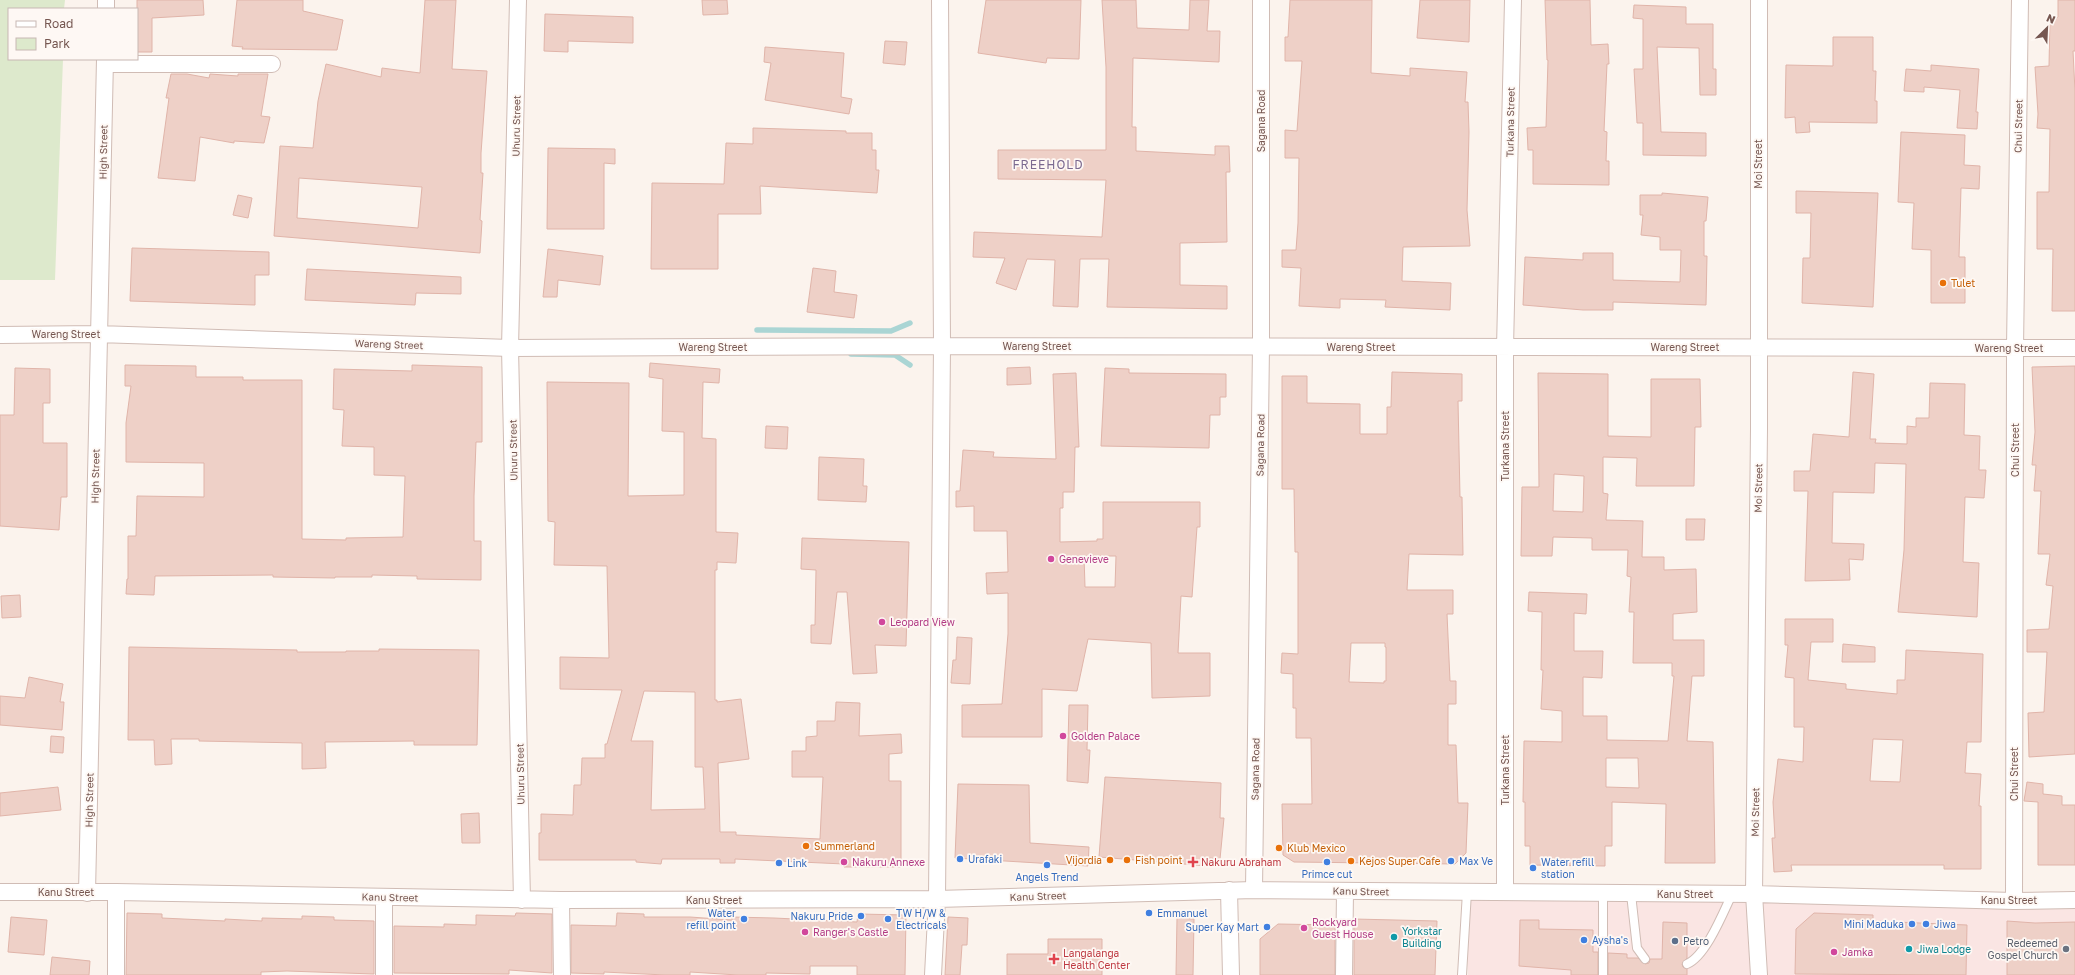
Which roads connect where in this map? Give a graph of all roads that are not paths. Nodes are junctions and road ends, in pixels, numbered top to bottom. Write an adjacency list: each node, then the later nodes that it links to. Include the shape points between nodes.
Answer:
1 (518, 0): 14 (street, Uhuru Street)
2 (940, 0): 11 (street)
3 (1261, 0): 12 (street, Sagana Road)
4 (1512, 0): 15 (street, Turkana Street)
5 (1759, 0): 13 (street, Moi Street)
6 (2020, 0): 16 (street, Chui Street)
7 (105, 62): 8 (street); 9 (street, High Street)
8 (272, 64)
9 (98, 334): 10 (street, Wareng Street); 14 (street, Wareng Street); 25 (street, High Street)
10 (0, 335)
11 (942, 346): 12 (street, Wareng Street); 14 (street, Wareng Street); 31 (street)
12 (1261, 346): 15 (street, Wareng Street); 19 (street, Sagana Road)
13 (1757, 347): 15 (street, Wareng Street); 16 (street, Wareng Street); 29 (street, Moi Street, via 1759,429)
14 (510, 348): 32 (street, Uhuru Street)
15 (1505, 348): 24 (street, Turkana Street)
16 (2015, 348): 17 (street, Wareng Street); 35 (street, Chui Street)
17 (2075, 348)
18 (1229, 890): 19 (street, Kanu Street); 31 (street, Kanu Street); 42 (street)
19 (1254, 890): 20 (street, Kanu Street)
20 (1345, 891): 23 (street, Kanu Street); 43 (street)
21 (0, 892): 25 (street, Kanu Street)
22 (116, 892): 25 (street, Kanu Street); 30 (street, Kanu Street); 38 (street)
23 (1466, 892): 24 (street, Kanu Street); 44 (lane)
24 (1505, 892): 26 (street, Kanu Street)
25 (87, 893)
26 (1603, 893): 27 (street, Kanu Street); 45 (lane)
27 (1631, 894): 28 (street, Kanu Street); 36 (lane, via 1637,948)
28 (1732, 894): 29 (street, Kanu Street); 37 (lane, via 1705,946 1694,961)
29 (1754, 894): 35 (street, Kanu Street); 46 (street, Moi Street)
30 (384, 897): 32 (street, Kanu Street); 39 (street)
31 (937, 899): 33 (street, Kanu Street); 41 (street)
32 (522, 900): 33 (street, Kanu Street)
33 (561, 900): 40 (street)
34 (2075, 900): 35 (street, Kanu Street)
35 (2014, 901)
36 (1645, 958)
37 (1687, 964)
38 (116, 975)
39 (384, 975)
40 (562, 975)
41 (933, 975)
42 (1231, 975)
43 (1344, 975)
44 (1462, 975)
45 (1603, 975)
46 (1759, 975)

